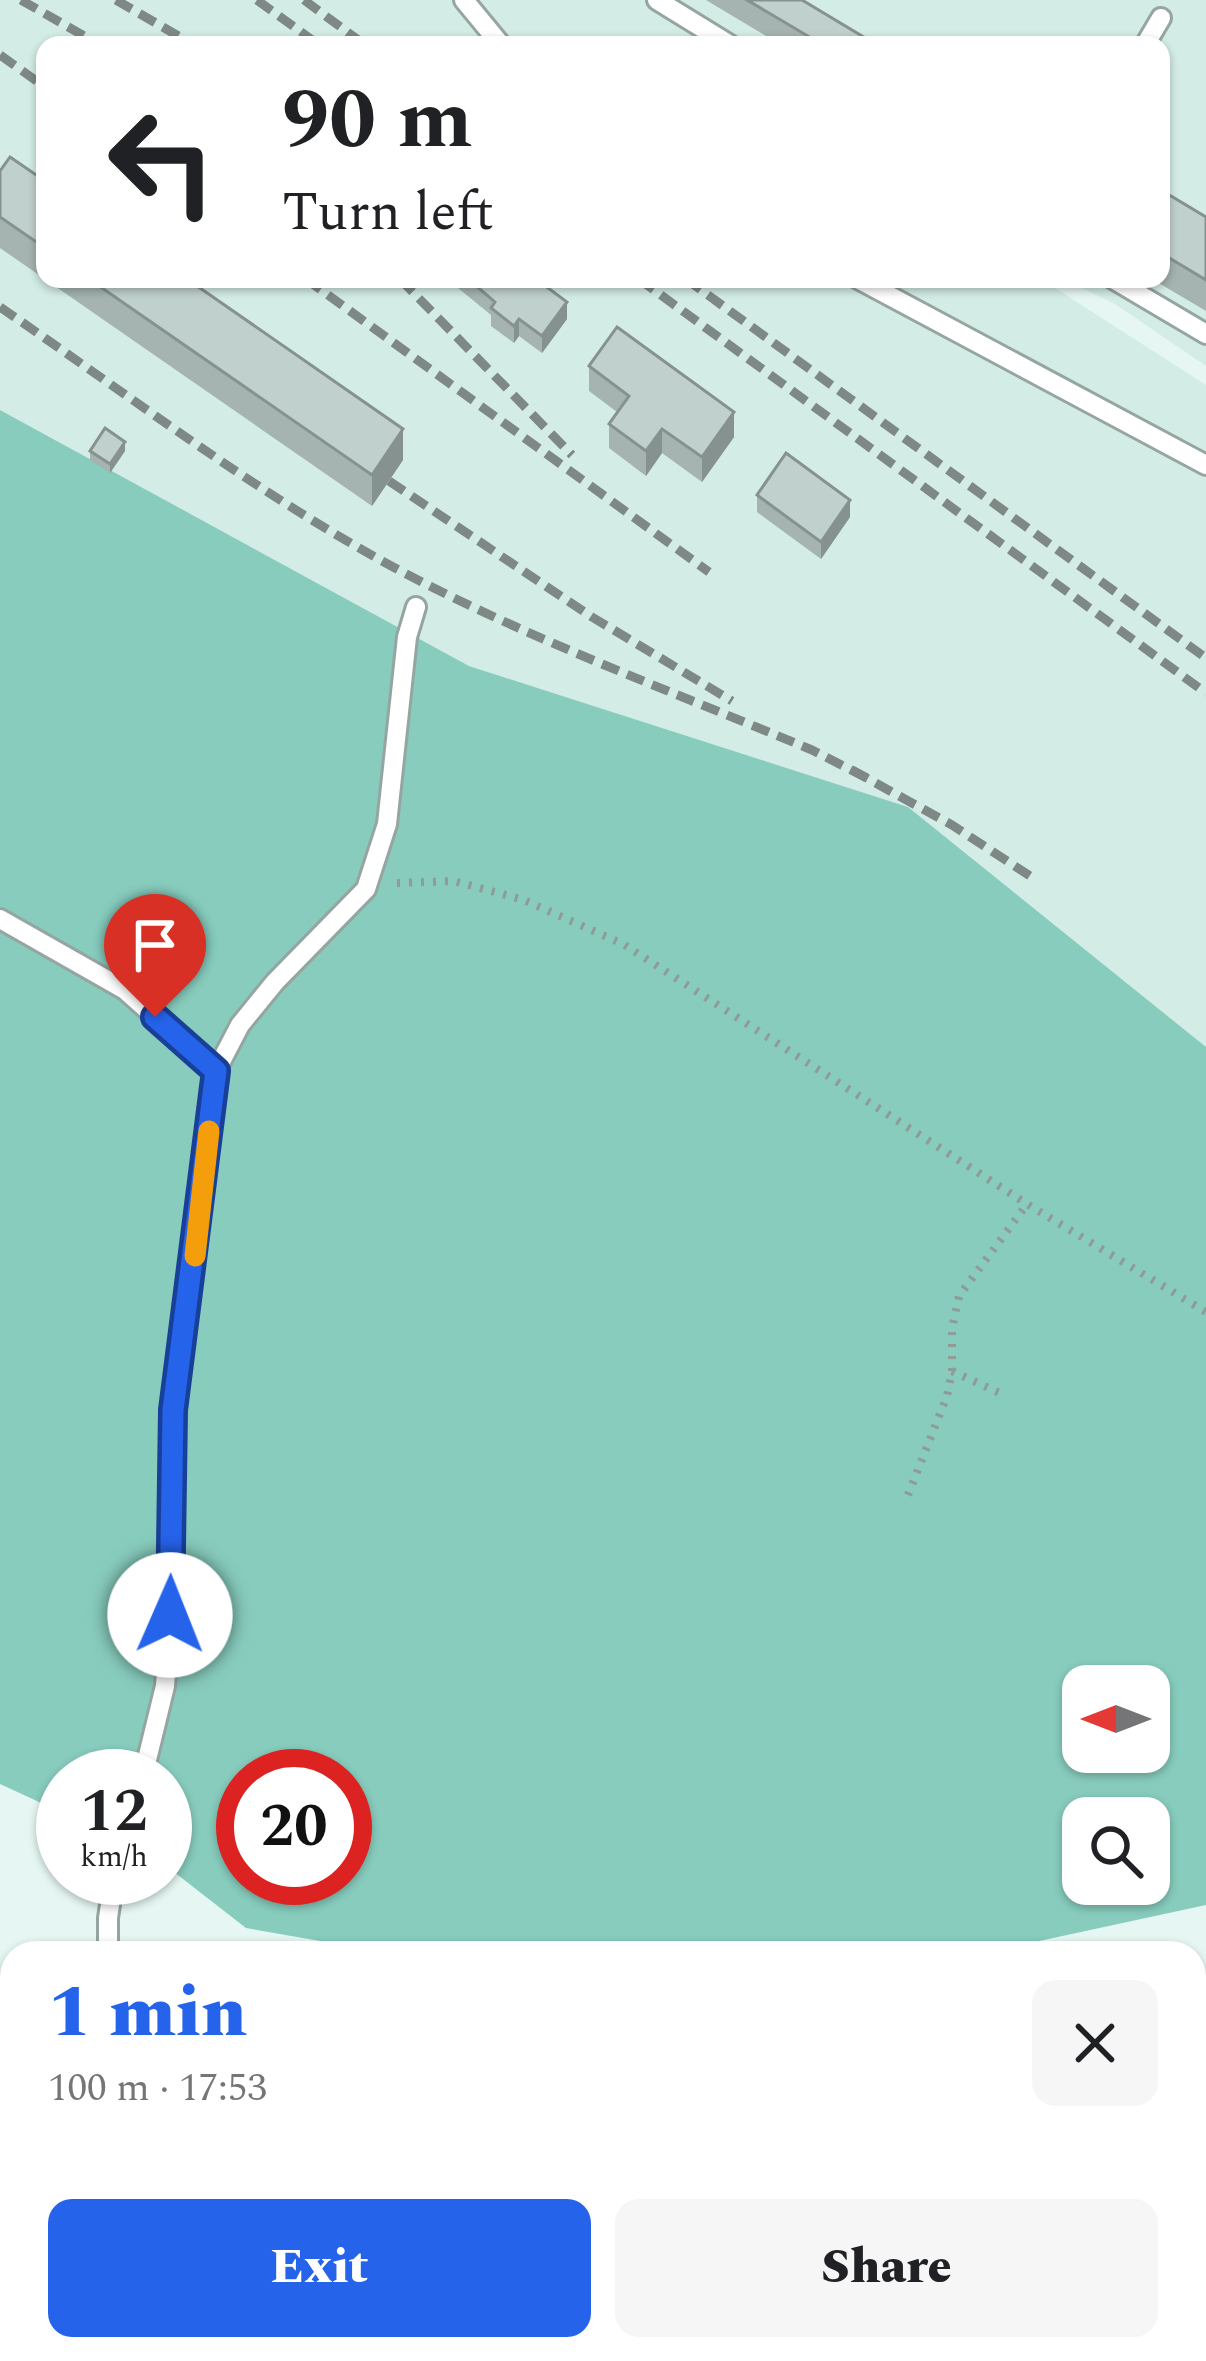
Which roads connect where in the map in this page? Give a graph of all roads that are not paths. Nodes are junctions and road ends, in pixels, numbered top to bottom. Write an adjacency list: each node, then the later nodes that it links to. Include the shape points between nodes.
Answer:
1 (464, 0): 4 (lane)
2 (657, 0): 5 (lane)
3 (1161, 18): 6 (lane)
4 (493, 36)
5 (715, 36)
6 (1150, 36)
7 (875, 288): 10 (lane)
8 (1128, 288): 9 (lane)
9 (1206, 334)
10 (1206, 465)
11 (416, 607): 13 (lane, via 387,824 366,889 274,982)
12 (0, 919): 13 (lane, via 125,990)
13 (216, 1071): 14 (lane, via 173,1410 165,1686)
14 (149, 1749)
15 (110, 1905): 16 (lane)
16 (108, 1941)

